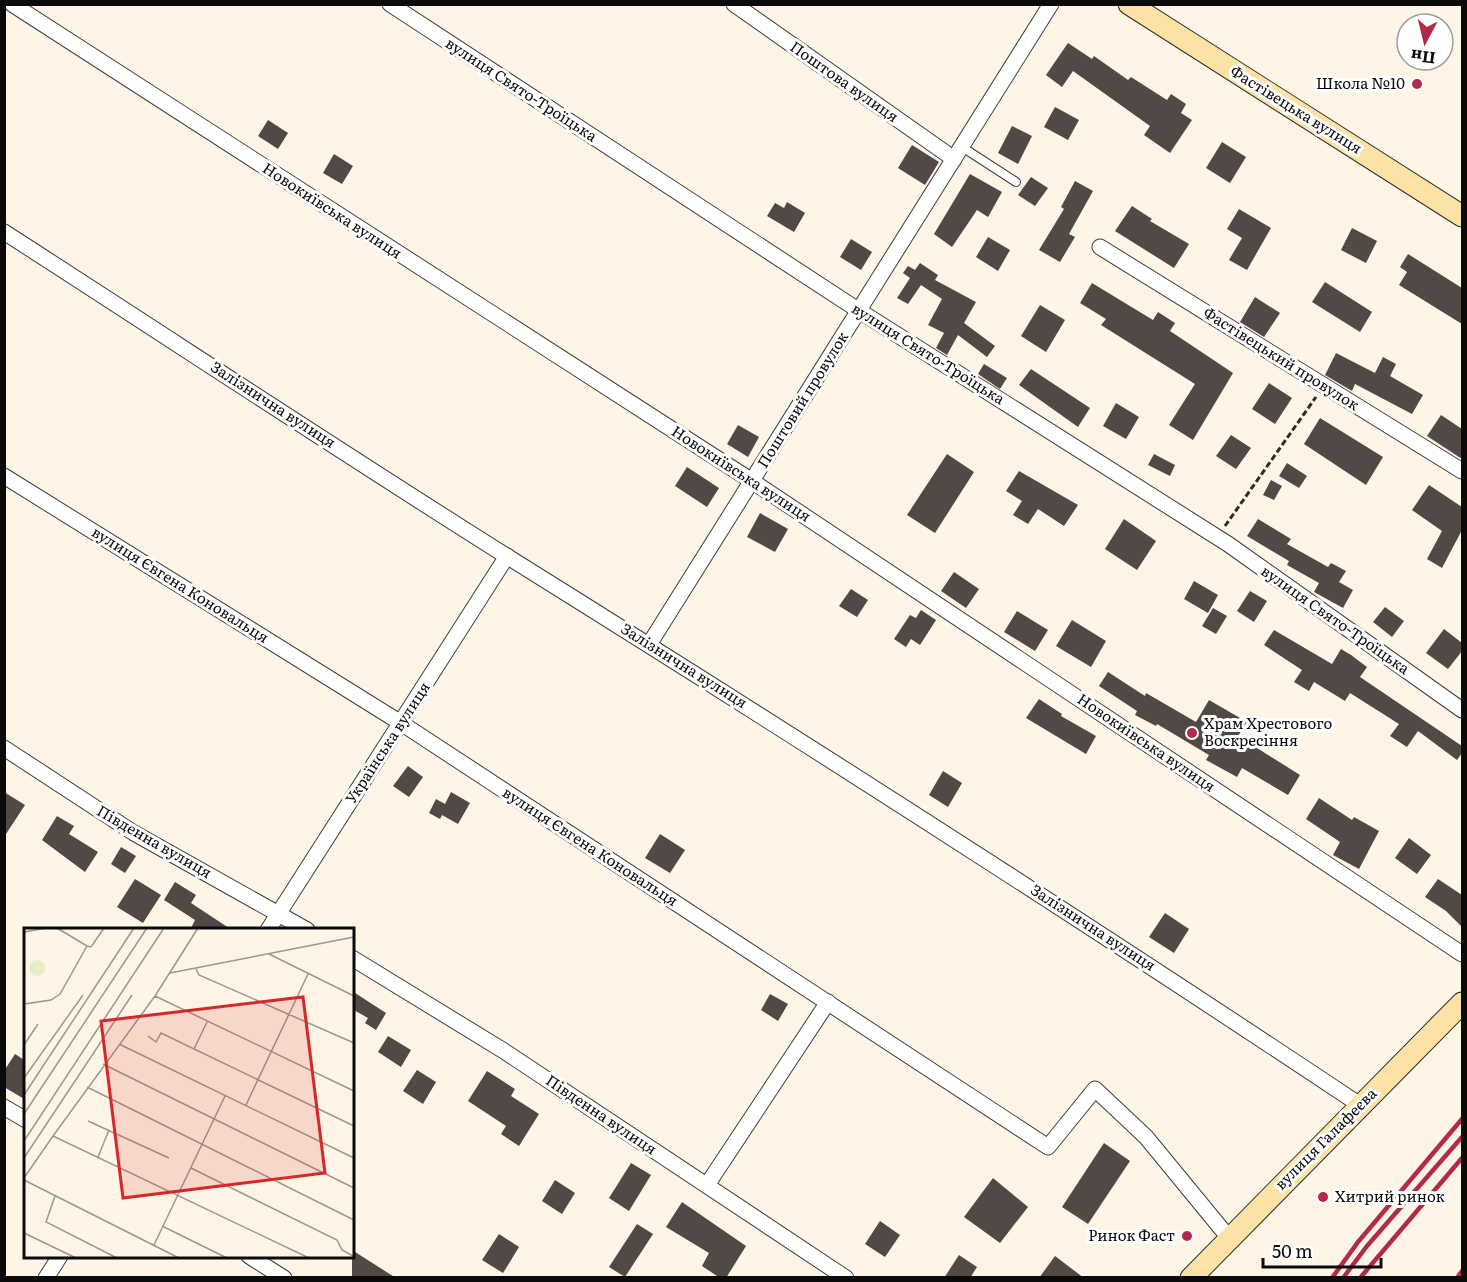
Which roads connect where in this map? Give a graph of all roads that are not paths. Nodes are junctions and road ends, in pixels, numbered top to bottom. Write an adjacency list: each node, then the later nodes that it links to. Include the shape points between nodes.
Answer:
1 (12, 4): 14 (street, Новокиївська вулиця)
2 (390, 4): 11 (street, вулиця Свято-Троїцька)
3 (734, 4): 6 (street, Поштова вулиця)
4 (1051, 4): 6 (street, Поштовий провулок)
5 (1129, 4): 8 (main road, Фастівецька вулиця)
6 (958, 153): 7 (lane); 11 (street, Поштовий провулок)
7 (1016, 182)
8 (1462, 216)
9 (4, 232): 15 (street, Залізнична вулиця)
10 (1100, 248): 12 (street, Фастівецький провулок)
11 (858, 310): 14 (street, Поштовий провулок); 17 (street, вулиця Свято-Троїцька, via 1217,537)
12 (1462, 471)
13 (4, 476): 18 (street, вулиця Євгена Коновальця)
14 (752, 481): 16 (street, Поштовий провулок); 23 (street, Новокиївська вулиця)
15 (507, 556): 16 (street, Залізнична вулиця); 18 (street, Українська вулиця)
16 (650, 643): 27 (street, Залізнична вулиця)
17 (1462, 710)
18 (401, 723): 20 (street, Українська вулиця); 25 (street, вулиця Євгена Коновальця)
19 (4, 748): 20 (street, Південна вулиця, via 134,833)
20 (279, 913): 21 (street, Українська вулиця); 22 (street, Південна вулиця)
21 (269, 928)
22 (304, 928)
23 (1462, 954)
24 (354, 959): 30 (street, Південна вулиця, via 504,1051)
25 (828, 1002): 30 (street); 31 (street, вулиця Євгена Коновальця, via 1048,1147 1095,1089 1146,1137)
26 (1462, 1003): 27 (main road, вулиця Галафеєва)
27 (1360, 1105): 31 (main road, вулиця Галафеєва)
28 (4, 1107): 29 (street)
29 (24, 1119)
30 (707, 1185): 36 (street, Південна вулиця)
31 (1229, 1238): 37 (main road, вулиця Галафеєва)
32 (59, 1258): 34 (street)
33 (251, 1258): 35 (street)
34 (46, 1278)
35 (284, 1278)
36 (846, 1278)
37 (1191, 1278)

